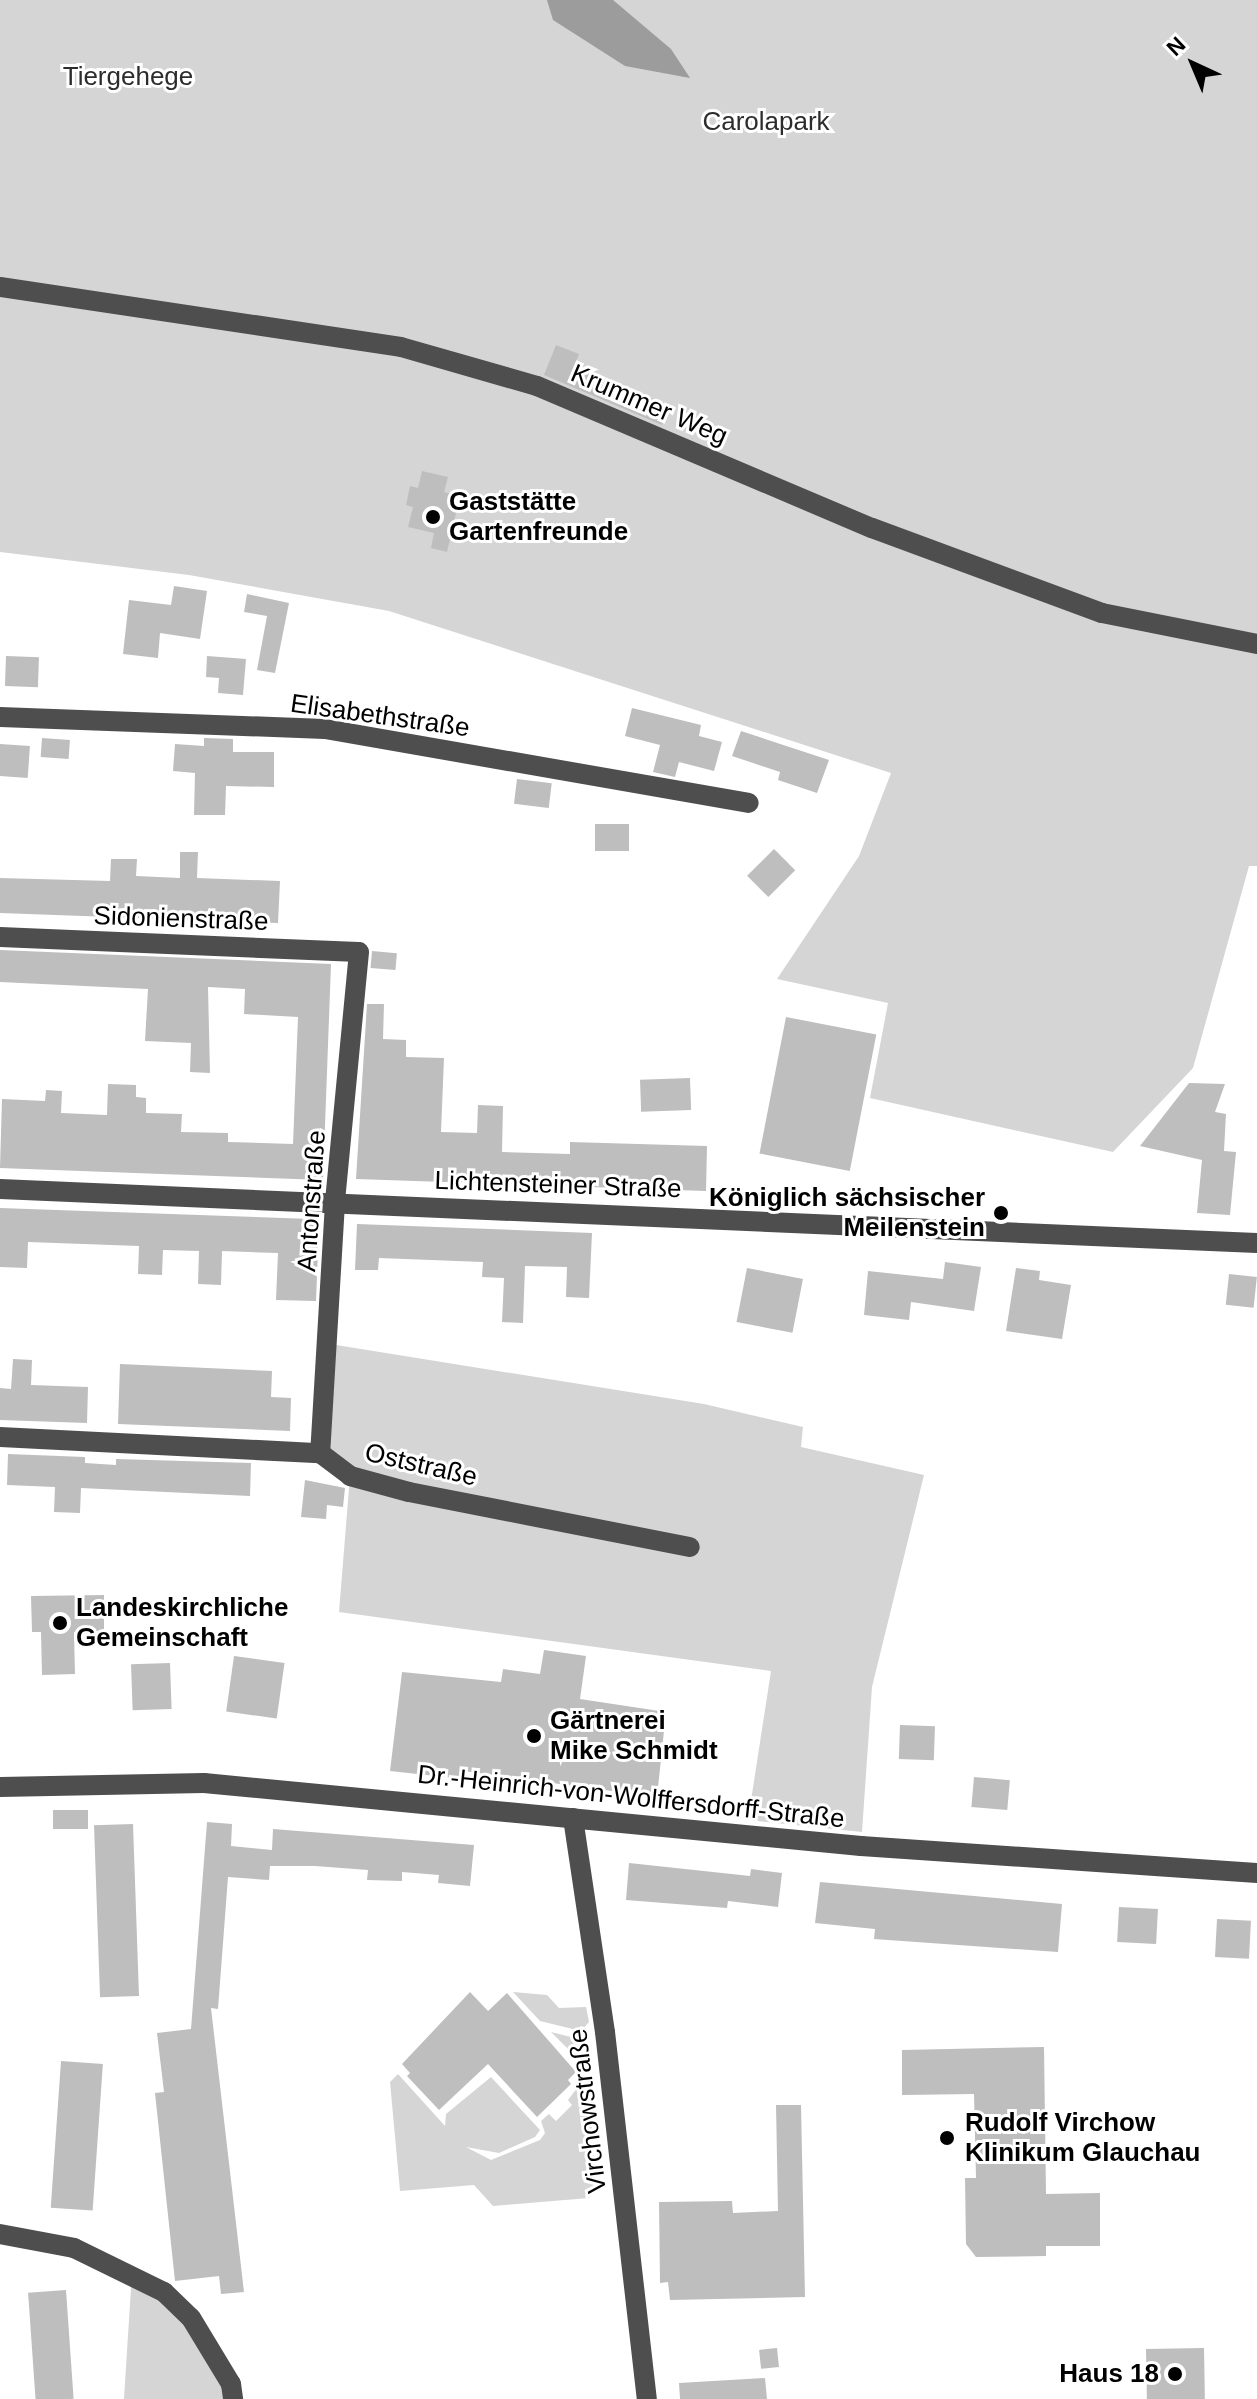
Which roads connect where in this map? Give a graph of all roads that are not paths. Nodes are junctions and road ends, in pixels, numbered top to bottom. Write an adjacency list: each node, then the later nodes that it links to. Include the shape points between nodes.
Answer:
1 (0, 287): 2 (street, Krummer Weg, via 401,347 537,386 872,528 1102,613)
2 (1257, 644)
3 (0, 717): 4 (street, Elisabethstraße, via 325,729)
4 (749, 803)
5 (0, 937): 6 (street, Sidonienstraße)
6 (359, 952): 8 (street, Antonstraße)
7 (0, 1189): 8 (street, Lichtensteiner Straße)
8 (335, 1203): 9 (street, Lichtensteiner Straße); 11 (street, Antonstraße)
9 (1257, 1243)
10 (0, 1437): 11 (street)
11 (320, 1453): 12 (street, Oststraße, via 350,1476 409,1492)
12 (690, 1547)
13 (0, 1787): 14 (street, Dr.-Heinrich-von-Wolffersdorff-Straße, via 204,1783)
14 (573, 1818): 15 (street, Dr.-Heinrich-von-Wolffersdorff-Straße, via 861,1846); 18 (street, Virchowstraße, via 605,2032)
15 (1257, 1873)
16 (0, 2234): 17 (street, via 74,2248 164,2292 191,2318 231,2384)
17 (233, 2399)
18 (647, 2399)

